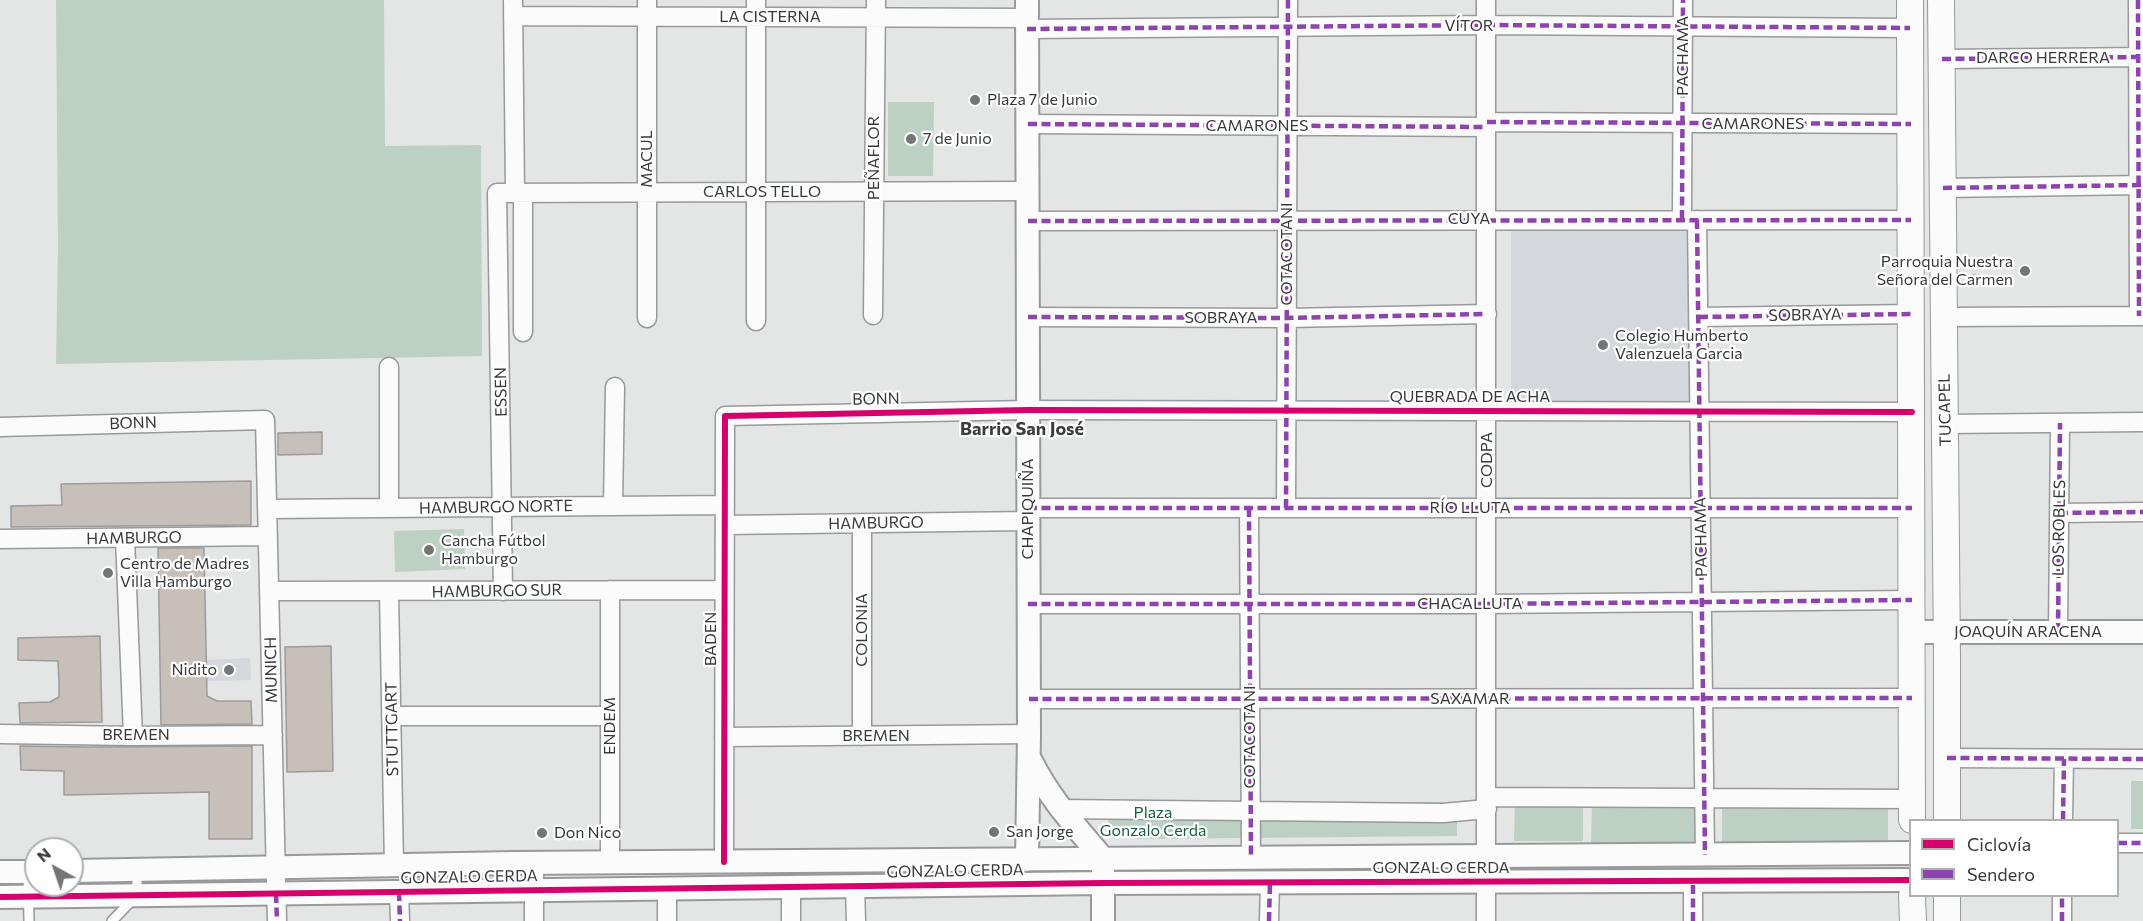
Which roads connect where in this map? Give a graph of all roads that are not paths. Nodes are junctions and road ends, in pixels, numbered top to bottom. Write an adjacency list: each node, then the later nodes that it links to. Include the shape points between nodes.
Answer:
1 (1288, 0): 13 (street, COTACOTANI)
2 (1486, 0): 12 (street, CODPA)
3 (1683, 0): 14 (street, PACHAMA)
4 (1910, 0): 15 (main road, TUCAPEL)
5 (1941, 0): 17 (main road, TUCAPEL)
6 (2138, 0): 16 (street)
7 (513, 8): 8 (street, LA CISTERNA); 29 (street)
8 (647, 8): 9 (street, LA CISTERNA); 27 (street, MACUL)
9 (756, 8): 10 (street, LA CISTERNA); 28 (street)
10 (875, 9): 11 (street, LA CISTERNA); 25 (street, PEÑAFLOR)
11 (1027, 16): 13 (street, VÍTOR); 19 (street, CHAPIQUIÑA)
12 (1487, 25): 13 (street, VÍTOR); 14 (street, VÍTOR); 20 (street, CODPA)
13 (1287, 27): 22 (street, COTACOTANI)
14 (1683, 28): 15 (street, VÍTOR); 18 (street, PACHAMA)
15 (1911, 28): 21 (main road, TUCAPEL)
16 (2141, 57): 17 (street, DARCO HERRERA); 23 (street)
17 (1942, 59): 24 (main road, TUCAPEL)
18 (1682, 123): 20 (street, CAMARONES); 21 (street, CAMARONES); 32 (street, PACHAMA)
19 (1028, 124): 22 (street, CAMARONES); 26 (street, CHAPIQUIÑA)
20 (1487, 124): 22 (street, CAMARONES); 31 (street, CODPA)
21 (1911, 124): 33 (main road, TUCAPEL)
22 (1287, 126): 30 (street, COTACOTANI)
23 (2141, 185): 24 (street); 38 (street)
24 (1943, 188): 41 (main road, TUCAPEL)
25 (874, 191): 26 (street, CARLOS TELLO); 28 (street, CARLOS TELLO); 36 (street, PEÑAFLOR)
26 (1028, 191): 34 (street, CHAPIQUIÑA)
27 (647, 192): 28 (street, CARLOS TELLO); 29 (street, CARLOS TELLO); 42 (street, MACUL)
28 (756, 192): 44 (street)
29 (512, 193): 45 (street); 61 (street, ESSEN)
30 (1287, 219): 31 (street, CUYA); 34 (street, CUYA); 43 (street, COTACOTANI)
31 (1487, 219): 32 (street, CUYA); 37 (street, CODPA)
32 (1690, 220): 33 (street, CUYA); 40 (street, PACHAMA)
33 (1911, 220): 35 (main road, TUCAPEL)
34 (1028, 221): 39 (street, CHAPIQUIÑA)
35 (1912, 314): 40 (street, SOBRAYA); 52 (main road, TUCAPEL)
36 (873, 315)
37 (1487, 315): 43 (street, SOBRAYA); 50 (street, CODPA)
38 (2141, 316): 41 (street)
39 (1028, 317): 43 (street, SOBRAYA); 48 (street, CHAPIQUIÑA)
40 (1698, 317): 51 (street, PACHAMA)
41 (1944, 317): 57 (main road, TUCAPEL)
42 (647, 318)
43 (1287, 318): 49 (street, COTACOTANI)
44 (756, 321)
45 (524, 332)
46 (389, 367): 62 (street)
47 (615, 387): 60 (street)
48 (1028, 410): 49 (street, QUEBRADA DE ACHA); 53 (street, BONN); 71 (street, CHAPIQUIÑA)
49 (1287, 410): 50 (street, QUEBRADA DE ACHA); 64 (street, COTACOTANI)
50 (1487, 411): 51 (street, QUEBRADA DE ACHA); 65 (street, CODPA)
51 (1700, 411): 52 (street, QUEBRADA DE ACHA); 66 (street, PACHAMA)
52 (1912, 412): 67 (main road, TUCAPEL)
53 (725, 416): 59 (street, BADEN)
54 (266, 420): 58 (street, BONN); 68 (street, MUNICH)
55 (2143, 422): 56 (street)
56 (2060, 423): 57 (street); 70 (street, LOS ROBLES)
57 (1945, 424): 88 (main road, TUCAPEL)
58 (0, 427)
59 (724, 505): 60 (street, HAMBURGO NORTE); 73 (street, BADEN)
60 (613, 506): 61 (street, HAMBURGO NORTE)
61 (503, 507): 62 (street, HAMBURGO NORTE); 80 (street, ESSEN)
62 (389, 508): 68 (street, HAMBURGO NORTE)
63 (1249, 508): 64 (street, RÍO LLUTA); 71 (street, RÍO LLUTA); 85 (street, COTACOTANI)
64 (1286, 508): 65 (street, RÍO LLUTA)
65 (1487, 508): 66 (street, RÍO LLUTA); 86 (street, CODPA)
66 (1701, 508): 67 (street, RÍO LLUTA); 83 (street, PACHAMA)
67 (1912, 508): 82 (main road, TUCAPEL)
68 (268, 509): 74 (street, MUNICH)
69 (2143, 512): 70 (street)
70 (2060, 513): 89 (street, LOS ROBLES)
71 (1028, 514): 72 (street, HAMBURGO); 84 (street, CHAPIQUIÑA)
72 (862, 524): 73 (street, HAMBURGO); 102 (street, COLONIA)
73 (725, 525): 78 (street, BADEN)
74 (268, 536): 75 (street, HAMBURGO); 79 (street, MUNICH)
75 (125, 538): 76 (street, HAMBURGO); 101 (street)
76 (0, 539)
77 (609, 590): 78 (street, HAMBURGO SUR); 80 (street, HAMBURGO SUR); 97 (street, ENDEM)
78 (724, 590): 103 (street, BADEN)
79 (270, 591): 81 (street, HAMBURGO SUR); 100 (street, MUNICH)
80 (503, 591): 81 (street, HAMBURGO SUR)
81 (389, 592): 96 (street, STUTTGART)
82 (1912, 600): 83 (street, CHACALLUTA); 87 (main road, TUCAPEL)
83 (1702, 602): 86 (street, CHACALLUTA); 91 (street, PACHAMA)
84 (1028, 604): 85 (street, CHACALLUTA); 93 (street, CHAPIQUIÑA)
85 (1250, 604): 86 (street, CHACALLUTA); 94 (street, COTACOTANI)
86 (1487, 604): 95 (street, CODPA)
87 (1912, 632): 88 (street, JOAQUÍN ARACENA); 92 (main road, TUCAPEL)
88 (1947, 632): 89 (street, JOAQUÍN ARACENA); 105 (main road, TUCAPEL)
89 (2058, 632): 90 (street, JOAQUÍN ARACENA)
90 (2143, 632)
91 (1703, 698): 92 (street, SAXAMAR); 95 (street, SAXAMAR); 108 (street, PACHAMA)
92 (1912, 698): 111 (main road, TUCAPEL)
93 (1029, 699): 94 (street, SAXAMAR); 99 (street, CHAPIQUIÑA)
94 (1250, 699): 95 (street, SAXAMAR); 112 (street, COTACOTANI)
95 (1487, 699): 109 (street, CODPA)
96 (391, 716): 97 (street); 126 (street, STUTTGART)
97 (610, 716): 123 (street, ENDEM)
98 (0, 734): 101 (street, BREMEN)
99 (1029, 734): 102 (street, BREMEN); 104 (street, CHAPIQUIÑA)
100 (273, 735): 101 (street, BREMEN); 127 (street, MUNICH)
101 (133, 736)
102 (862, 736): 103 (street, BREMEN)
103 (724, 737): 124 (street, BADEN)
104 (1029, 757): 110 (street, CHAPIQUIÑA); 122 (street)
105 (1947, 758): 106 (street); 113 (main road, TUCAPEL)
106 (2064, 759): 107 (street); 114 (street)
107 (2143, 759)
108 (1705, 799): 109 (street); 111 (street); 118 (street, PACHAMA)
109 (1486, 803): 112 (street, via 1443,813); 119 (street, CODPA)
110 (1059, 809): 112 (street); 121 (street, CHAPIQUIÑA)
111 (1912, 810)
112 (1250, 811): 120 (street, COTACOTANI)
113 (1947, 819)
114 (2063, 819)
115 (2119, 843): 116 (street)
116 (2143, 843)
117 (1909, 853): 118 (street, GONZALO CERDA)
118 (1706, 855): 119 (street, GONZALO CERDA)
119 (1486, 856): 120 (street, GONZALO CERDA); 135 (street, CODPA)
120 (1251, 858): 121 (street, GONZALO CERDA)
121 (1103, 859): 122 (street, GONZALO CERDA); 136 (street)
122 (1027, 860): 124 (street, GONZALO CERDA)
123 (610, 862): 124 (street, GONZALO CERDA); 125 (street, GONZALO CERDA)
124 (724, 862)
125 (534, 863): 126 (street, GONZALO CERDA); 140 (street)
126 (394, 866): 127 (street, GONZALO CERDA)
127 (276, 869): 129 (street, GONZALO CERDA); 142 (street, MUNICH)
128 (84, 871): 129 (street, GONZALO CERDA)
129 (137, 871): 143 (lane)
130 (0, 872): 131 (street)
131 (24, 872)
132 (1909, 880): 133 (street, GONZALO CERDA)
133 (1693, 881): 135 (street, GONZALO CERDA); 162 (street)
134 (1270, 882): 135 (street, GONZALO CERDA); 136 (street, GONZALO CERDA); 160 (street)
135 (1486, 882): 161 (street, CODPA)
136 (1103, 883): 137 (street, GONZALO CERDA); 159 (street)
137 (855, 886): 138 (street, GONZALO CERDA); 158 (street)
138 (791, 887): 139 (street, GONZALO CERDA); 157 (street)
139 (667, 888): 140 (street, GONZALO CERDA); 156 (street)
140 (534, 890): 141 (street, GONZALO CERDA); 155 (street)
141 (399, 892): 142 (street, GONZALO CERDA); 154 (street)
142 (276, 894): 143 (street, GONZALO CERDA); 153 (street, MUNICH)
143 (137, 895): 144 (street, GONZALO CERDA); 152 (lane)
144 (84, 896)
145 (0, 897): 146 (street, GONZALO CERDA)
146 (24, 897)
147 (28, 897): 151 (lane)
148 (1912, 897): 163 (main road)
149 (1947, 897): 164 (main road)
150 (2062, 897): 165 (street)
151 (29, 921)
152 (112, 921)
153 (277, 921)
154 (400, 921)
155 (534, 921)
156 (667, 921)
157 (791, 921)
158 (855, 921)
159 (1103, 921)
160 (1269, 921)
161 (1486, 921)
162 (1693, 921)
163 (1913, 921)
164 (1947, 921)
165 (2062, 921)

